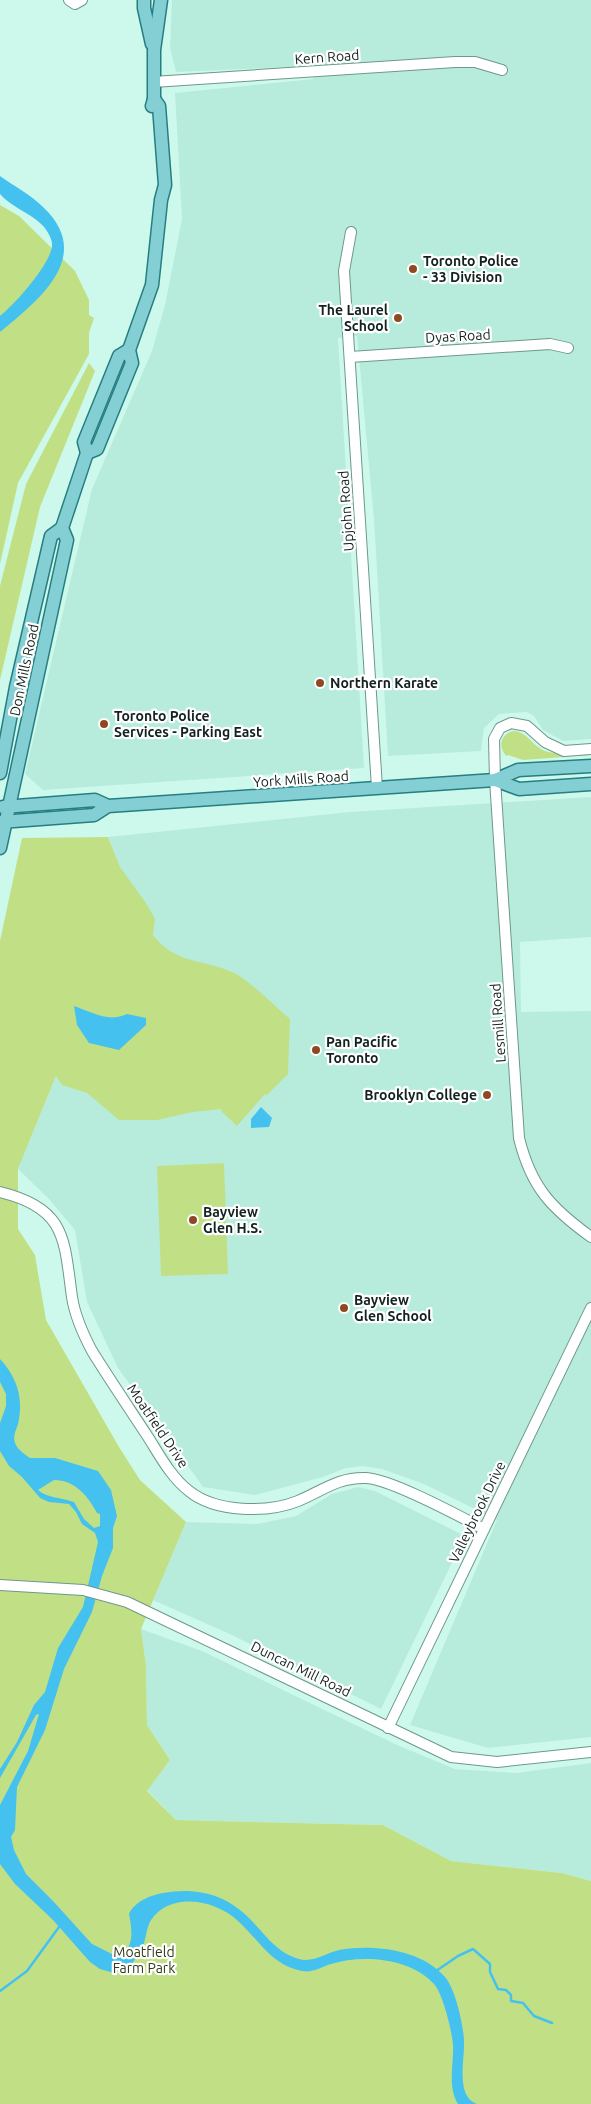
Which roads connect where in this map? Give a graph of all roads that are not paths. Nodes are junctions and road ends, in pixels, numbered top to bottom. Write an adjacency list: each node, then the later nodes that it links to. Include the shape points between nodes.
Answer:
1 (69, 0): 2 (street, via 75,4)
2 (82, 0)
3 (144, 0): 5 (main road, Don Mills Road)
4 (161, 0): 5 (main road, Don Mills Road)
5 (154, 50): 7 (main road, Don Mills Road)
6 (502, 70): 7 (street, Kern Road, via 475,62 455,62)
7 (153, 82): 11 (main road, Don Mills Road, via 154,99 159,106 165,185 152,285 129,350 119,356 84,442 87,453)
8 (350, 232): 10 (street, Upjohn Road, via 344,271)
9 (568, 348): 10 (street, Dyas Road, via 550,344)
10 (350, 357): 21 (street, Upjohn Road)
11 (62, 528): 12 (main road, Don Mills Road, via 51,536); 13 (main road, Don Mills Road, via 67,540)
12 (41, 581): 13 (main road); 14 (main road, Don Mills Road)
13 (57, 585): 15 (main road, Don Mills Road)
14 (22, 666): 15 (main road); 18 (main road, Don Mills Road)
15 (38, 672): 23 (main road, Don Mills Road)
16 (591, 749): 19 (street, via 564,751 545,742 527,726 512,723 500,728 494,740)
17 (591, 766): 19 (main road, York Mills Road, via 518,770)
18 (0, 773)
19 (495, 780): 20 (main road, York Mills Road, via 519,789); 21 (main road, York Mills Road); 27 (street, Lesmill Road, via 521,1148 529,1171 546,1198)
20 (591, 784)
21 (377, 788): 22 (main road, York Mills Road)
22 (108, 806): 23 (main road, York Mills Road, via 95,800); 24 (main road, York Mills Road, via 94,815)
23 (4, 807): 24 (main road, Don Mills Road)
24 (3, 822): 25 (main road, Don Mills Road)
25 (0, 848)
26 (0, 1192): 29 (street, Moatfield Drive, via 34,1204 59,1229 69,1262 76,1315 87,1343 173,1475 190,1493 221,1507 270,1508 297,1502 339,1481 370,1478 402,1489)
27 (591, 1237)
28 (591, 1308): 29 (street, Valleybrook Drive)
29 (484, 1529): 31 (street, Valleybrook Drive)
30 (0, 1585): 31 (street, Duncan Mill Road, via 62,1587 127,1602)
31 (388, 1728): 32 (street, Duncan Mill Road, via 451,1757 470,1761 497,1762)
32 (591, 1752)

